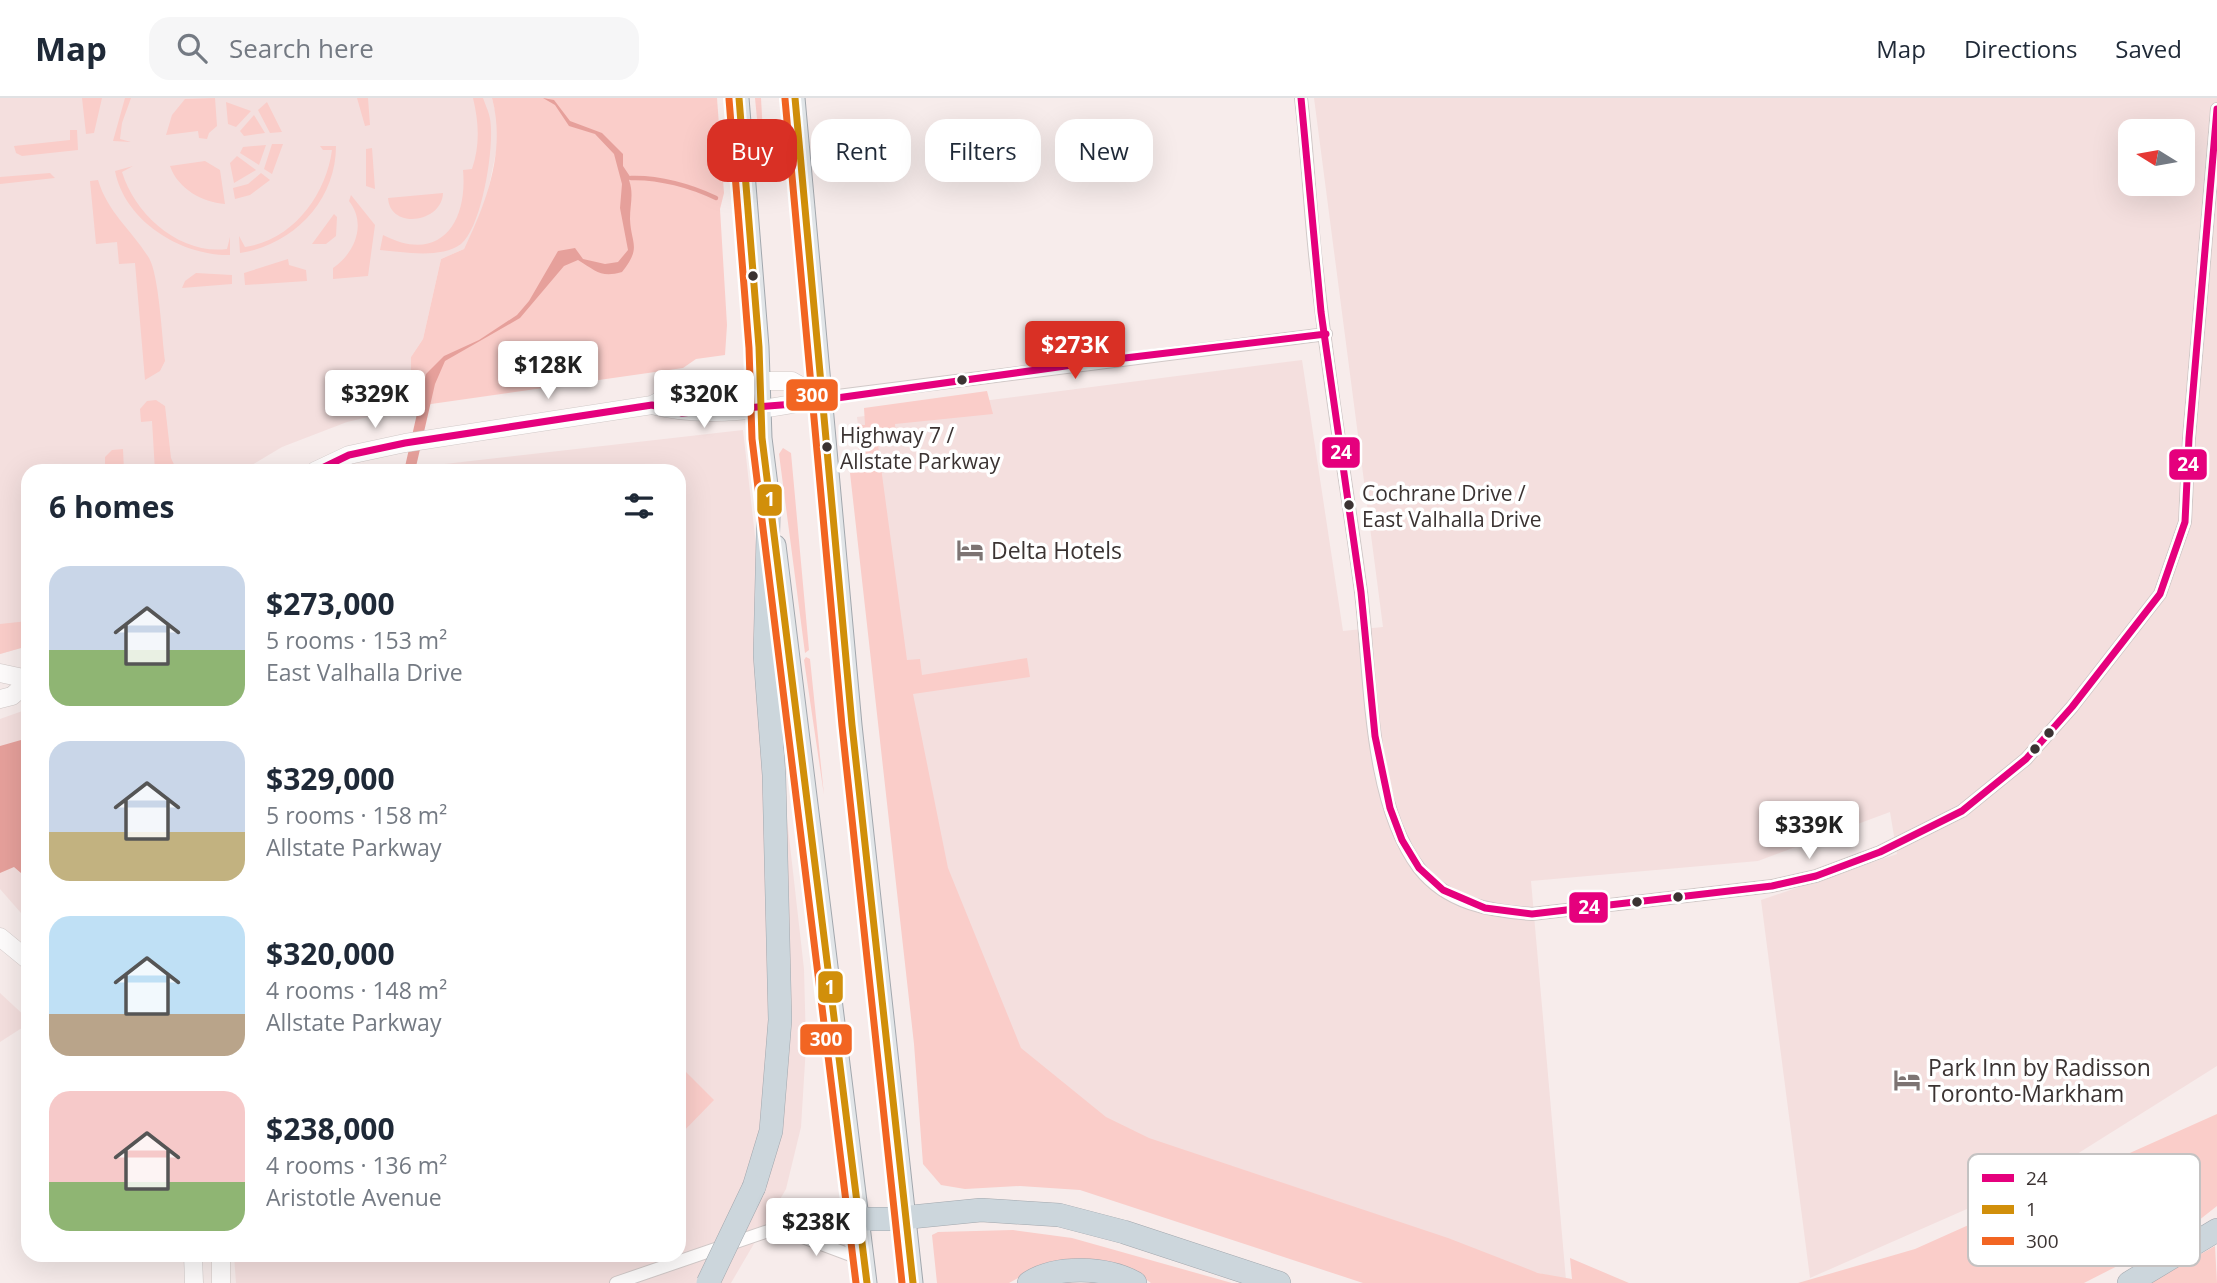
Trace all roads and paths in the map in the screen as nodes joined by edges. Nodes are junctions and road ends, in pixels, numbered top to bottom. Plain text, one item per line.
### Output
1 (739, 98) edge
2 (795, 98) edge
3 (1301, 98) edge
4 (2217, 109) edge
5 (1326, 334) junction
6 (760, 381) junction
7 (822, 398) junction
8 (652, 405) junction
9 (760, 407) junction
10 (330, 464) edge
11 (769, 495) junction
12 (0, 673) edge
13 (21, 679) edge
14 (21, 688) edge
15 (0, 699) edge
16 (0, 937) edge
17 (21, 954) edge
18 (906, 1217) junction
19 (859, 1219) junction
20 (777, 1228) junction
21 (2217, 1230) edge
22 (2200, 1240) edge
23 (686, 1259) edge
24 (193, 1262) edge
25 (221, 1262) edge
26 (677, 1262) edge
27 (2157, 1266) edge
28 (867, 1277) edge
29 (194, 1283) edge
30 (222, 1283) edge
31 (616, 1283) edge
32 (708, 1283) edge
33 (913, 1283) edge
34 (1029, 1283) edge
35 (1135, 1283) edge
36 (1279, 1283) edge
37 (2129, 1283) edge

1 - 6 main road
2 - 7 main road
3 - 5 street
4 - 5 street
5 - 7 street
6 - 7 street
6 - 8 street
6 - 9 main road
7 - 9 street
7 - 18 main road
8 - 9 street
8 - 10 street
9 - 11 main road
11 - 19 main road
11 - 32 highway, bridge
12 - 13 street
14 - 15 street
16 - 17 street
18 - 19 highway
18 - 33 main road
18 - 36 highway
19 - 20 street
19 - 28 main road
20 - 23 street
20 - 28 street
21 - 22 highway
24 - 29 street
25 - 30 street
26 - 31 street
27 - 37 highway
34 - 35 highway

